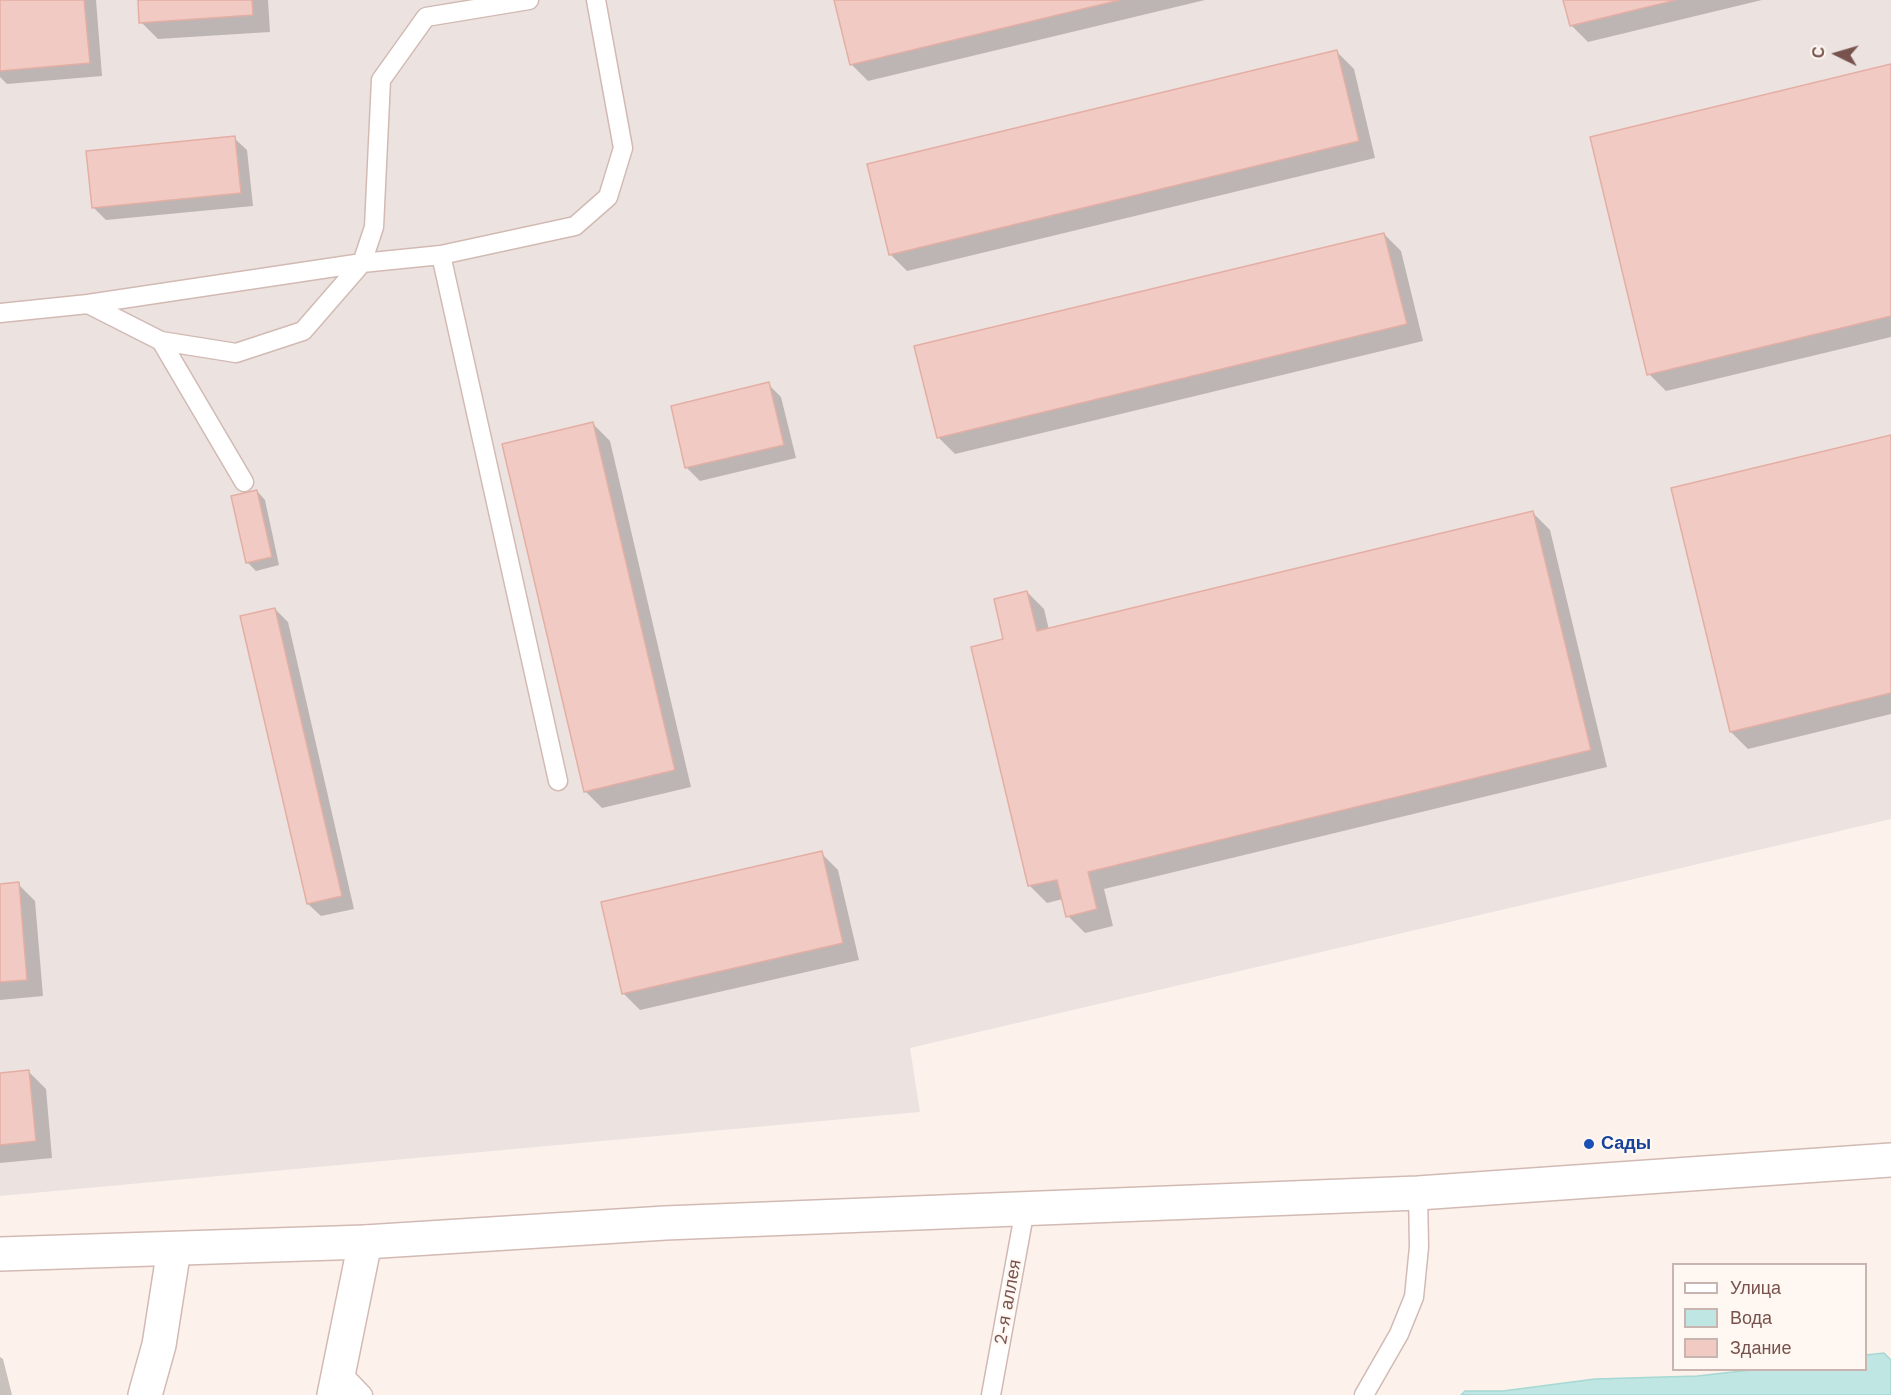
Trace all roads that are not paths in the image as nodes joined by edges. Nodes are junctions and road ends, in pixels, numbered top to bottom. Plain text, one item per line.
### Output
1 (529, 0) edge
2 (596, 0) edge
3 (441, 255) junction
4 (362, 263) junction
5 (88, 304) junction
6 (0, 313) edge
7 (161, 341) junction
8 (244, 482) dead end
9 (558, 781) dead end
10 (1891, 1160) edge
11 (1418, 1193) junction
12 (1024, 1209) junction
13 (364, 1242) junction
14 (174, 1250) junction
15 (0, 1254) edge
16 (336, 1383) edge
17 (144, 1395) edge
18 (363, 1395) edge
19 (991, 1395) edge
20 (1364, 1395) edge

1 - 4 lane
2 - 3 lane
3 - 4 lane
3 - 9 lane
4 - 5 lane
4 - 7 lane
5 - 6 lane
5 - 7 lane
7 - 8 lane
10 - 11 street
11 - 12 street
11 - 20 lane
12 - 13 street
12 - 19 lane, 2-я аллея
13 - 14 street
13 - 16 street
14 - 15 street
14 - 17 street
16 - 18 lane

